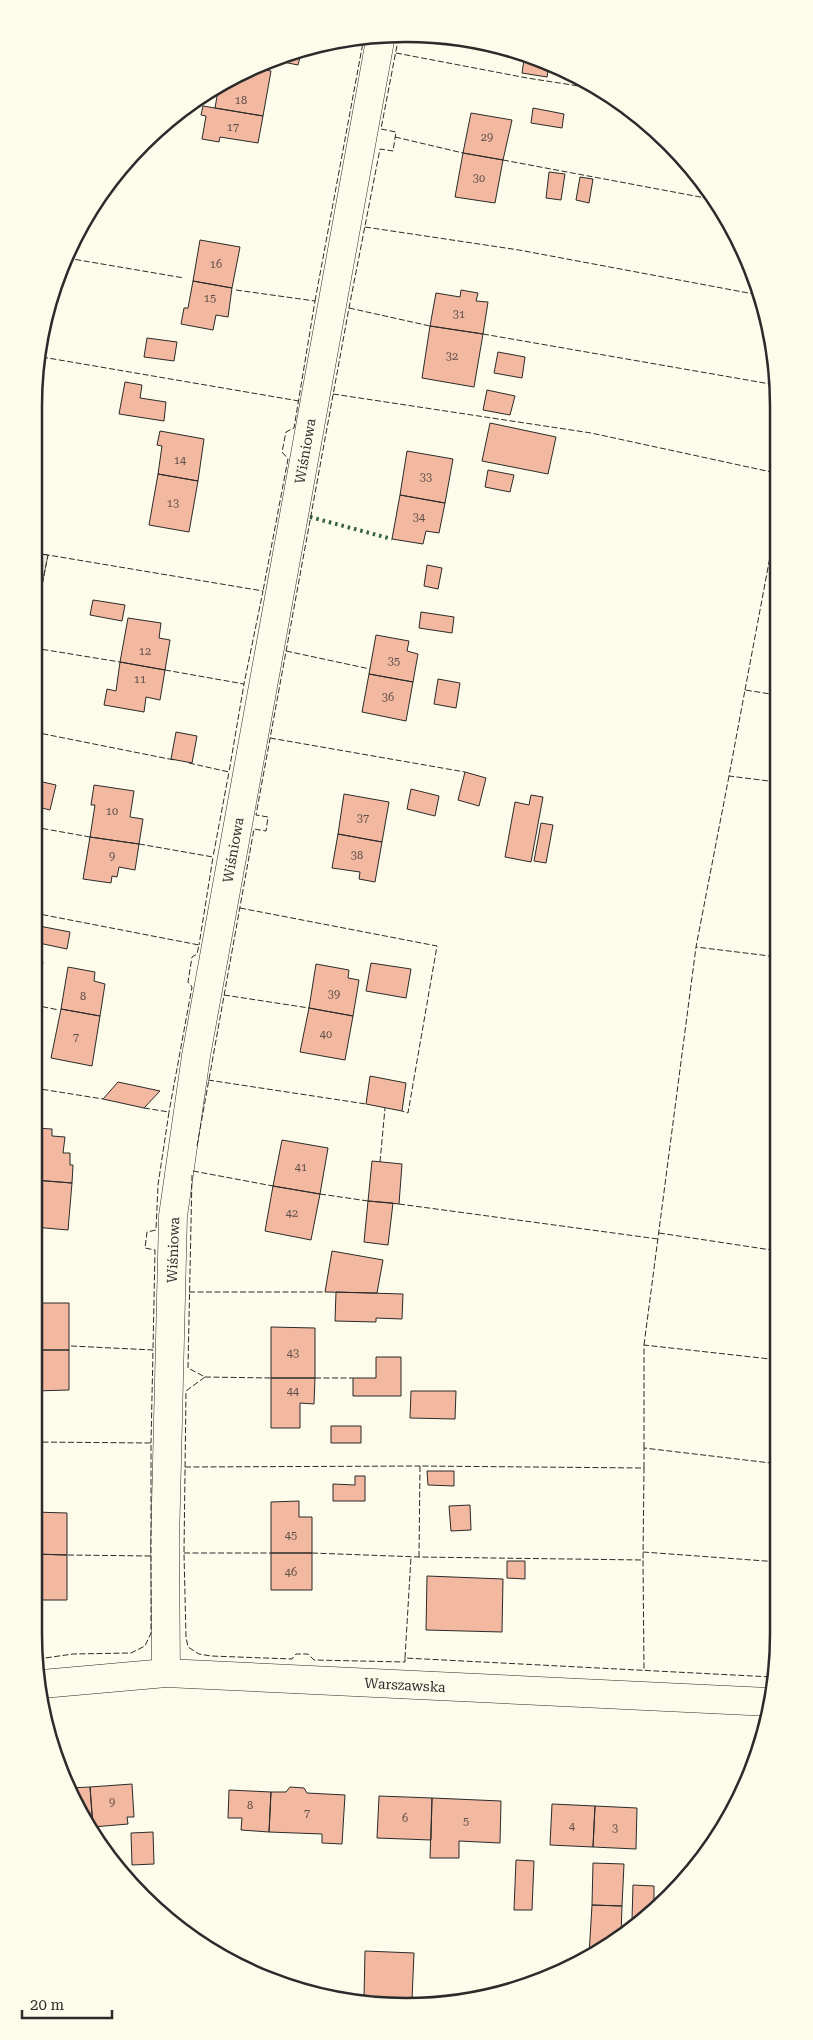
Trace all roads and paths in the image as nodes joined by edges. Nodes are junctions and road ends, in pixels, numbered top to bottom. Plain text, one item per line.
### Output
1 (379, 43) edge
2 (166, 1673) junction
3 (46, 1684) edge
4 (764, 1702) edge

1 - 2 street, Wiśniowa
2 - 3 street, Warszawska
2 - 4 street, Warszawska

